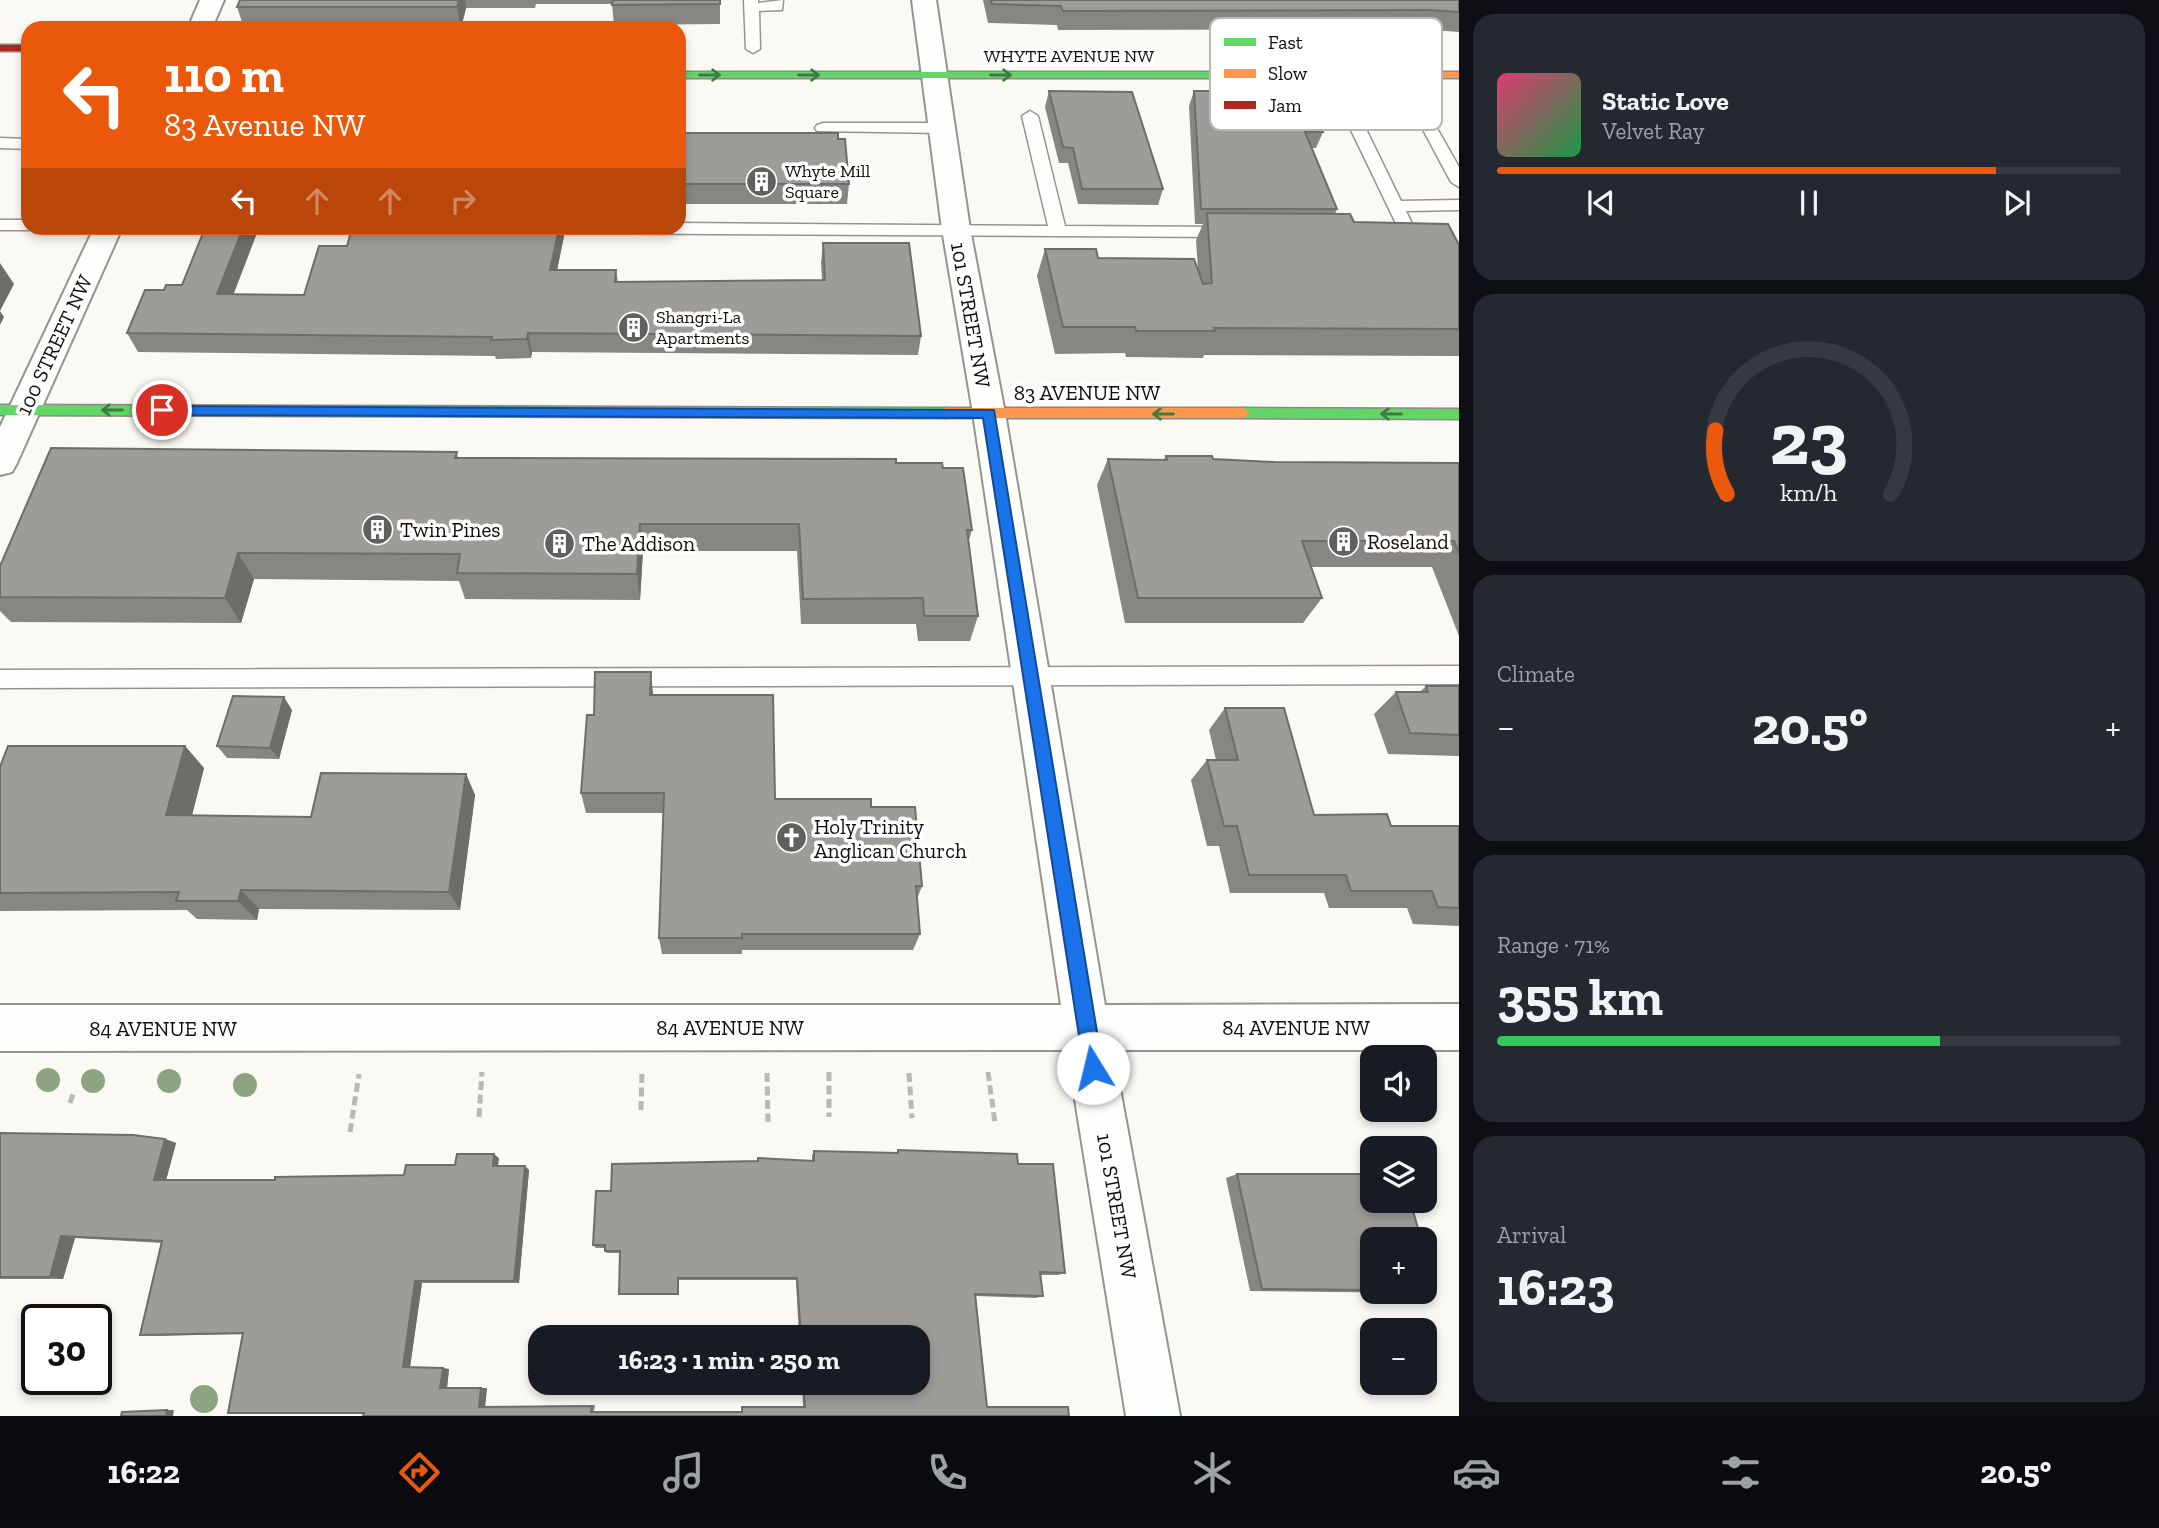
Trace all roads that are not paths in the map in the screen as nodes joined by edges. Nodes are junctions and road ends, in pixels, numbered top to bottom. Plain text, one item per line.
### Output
1 (212, 0) edge
2 (776, 0) edge
3 (924, 0) edge
4 (751, 3) edge
5 (203, 21) edge
6 (0, 48) edge
7 (21, 48) edge
8 (754, 49) dead end
9 (931, 56) junction
10 (1210, 70) edge
11 (686, 74) edge
12 (1030, 116) dead end
13 (823, 128) dead end
14 (942, 128) junction
15 (1359, 130) edge
16 (1431, 130) edge
17 (0, 144) edge
18 (21, 144) edge
19 (1459, 182) edge
20 (1459, 205) edge
21 (1394, 206) junction
22 (0, 225) edge
23 (21, 225) edge
24 (686, 228) edge
25 (956, 229) junction
26 (1058, 230) junction
27 (1247, 232) edge
28 (1409, 234) edge
29 (104, 235) edge
30 (12, 410) edge
31 (989, 413) junction
32 (1459, 414) edge
33 (0, 463) edge
34 (1031, 676) junction
35 (1459, 676) edge
36 (0, 679) edge
37 (1087, 1027) junction
38 (1459, 1027) edge
39 (0, 1028) edge
40 (1153, 1416) edge

1 - 5 street
2 - 4 lane
3 - 9 street, 101 STREET NW
4 - 8 lane
6 - 7 street
9 -> 10 street, WHYTE AVENUE NW
11 -> 9 street, WHYTE AVENUE NW
9 - 14 street, 101 STREET NW
12 - 26 lane
13 - 14 lane
14 - 25 street, 101 STREET NW
15 - 21 lane
16 - 19 lane
17 - 18 lane
20 - 21 lane
21 - 28 lane
22 - 23 lane
24 - 25 lane
25 - 26 lane
25 - 31 street, 101 STREET NW
26 - 27 lane
29 - 30 street, 100 STREET NW
31 -> 30 street, 83 AVENUE NW
30 - 33 street, 100 STREET NW
32 -> 31 street, 83 AVENUE NW
31 - 34 street, 101 STREET NW
34 - 35 lane
34 - 36 lane
34 - 37 street, 101 STREET NW
37 - 38 street, 84 AVENUE NW
37 - 39 street, 84 AVENUE NW
37 - 40 street, 101 STREET NW

